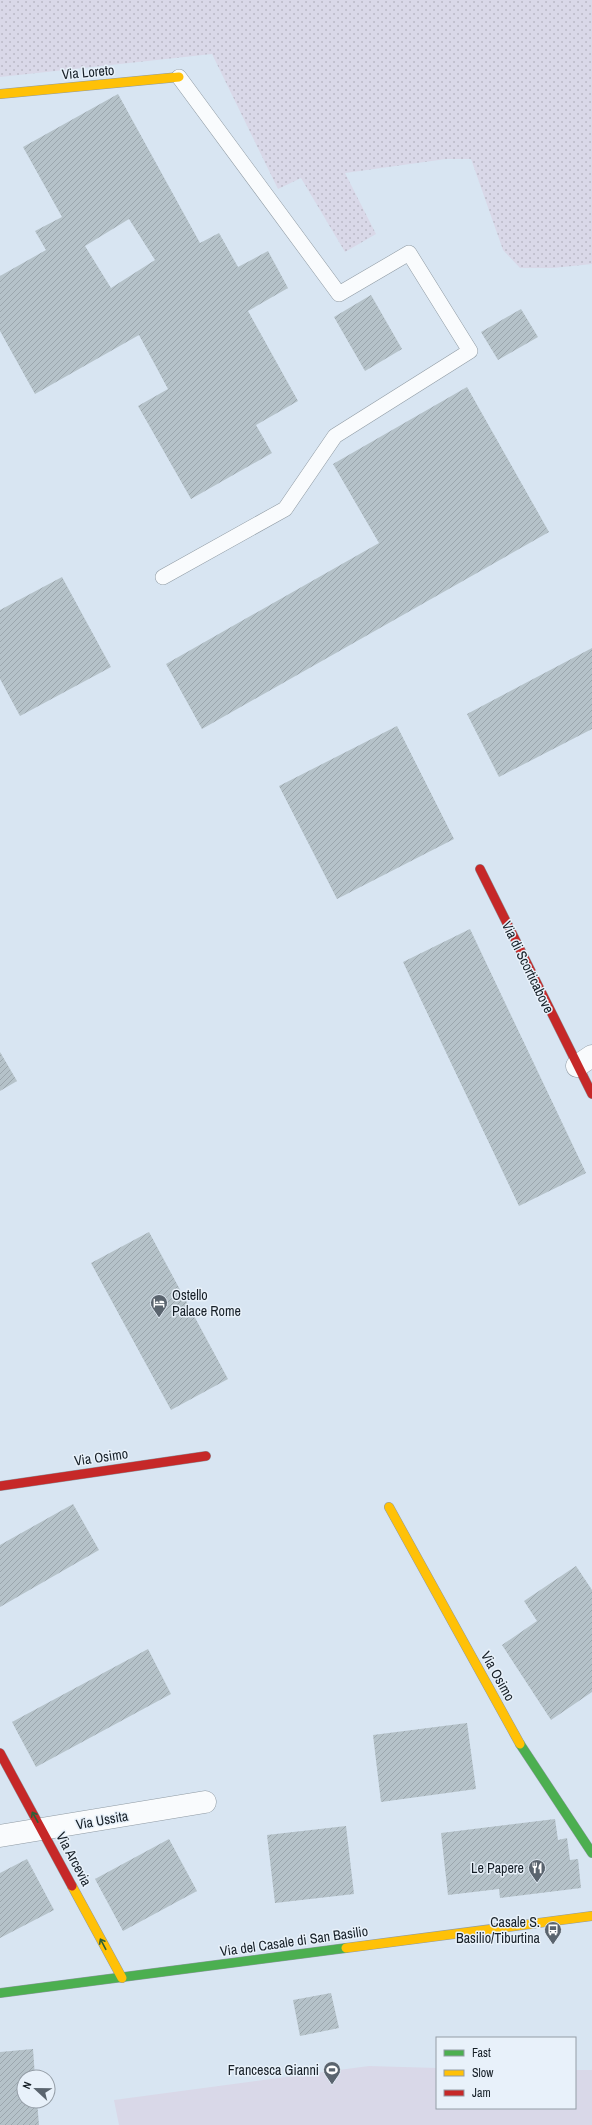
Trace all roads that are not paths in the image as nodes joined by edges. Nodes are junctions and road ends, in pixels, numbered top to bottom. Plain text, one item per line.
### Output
1 (179, 77) joint
2 (0, 94) edge
3 (163, 577) dead end
4 (480, 869) dead end
5 (584, 1061) edge
6 (592, 1094) edge
7 (206, 1456) dead end
8 (0, 1486) edge
9 (389, 1508) dead end
10 (0, 1753) edge
11 (205, 1802) dead end
12 (43, 1830) junction
13 (0, 1836) edge
14 (592, 1853) edge
15 (592, 1916) edge
16 (122, 1978) junction
17 (0, 1993) edge

1 - 2 street, Via Loreto
1 - 3 lane
4 - 5 street, Via di Scorticabove
5 - 6 street, Via di Scorticabove
7 - 8 street, Via Osimo
9 - 14 street, Via Osimo
12 -> 10 street, Via Arcevia
11 - 12 street, Via Ussita
12 - 13 street, Via Ussita
16 -> 12 street, Via Arcevia
15 - 16 street, Via del Casale di San Basilio
16 - 17 street, Via del Casale di San Basilio

